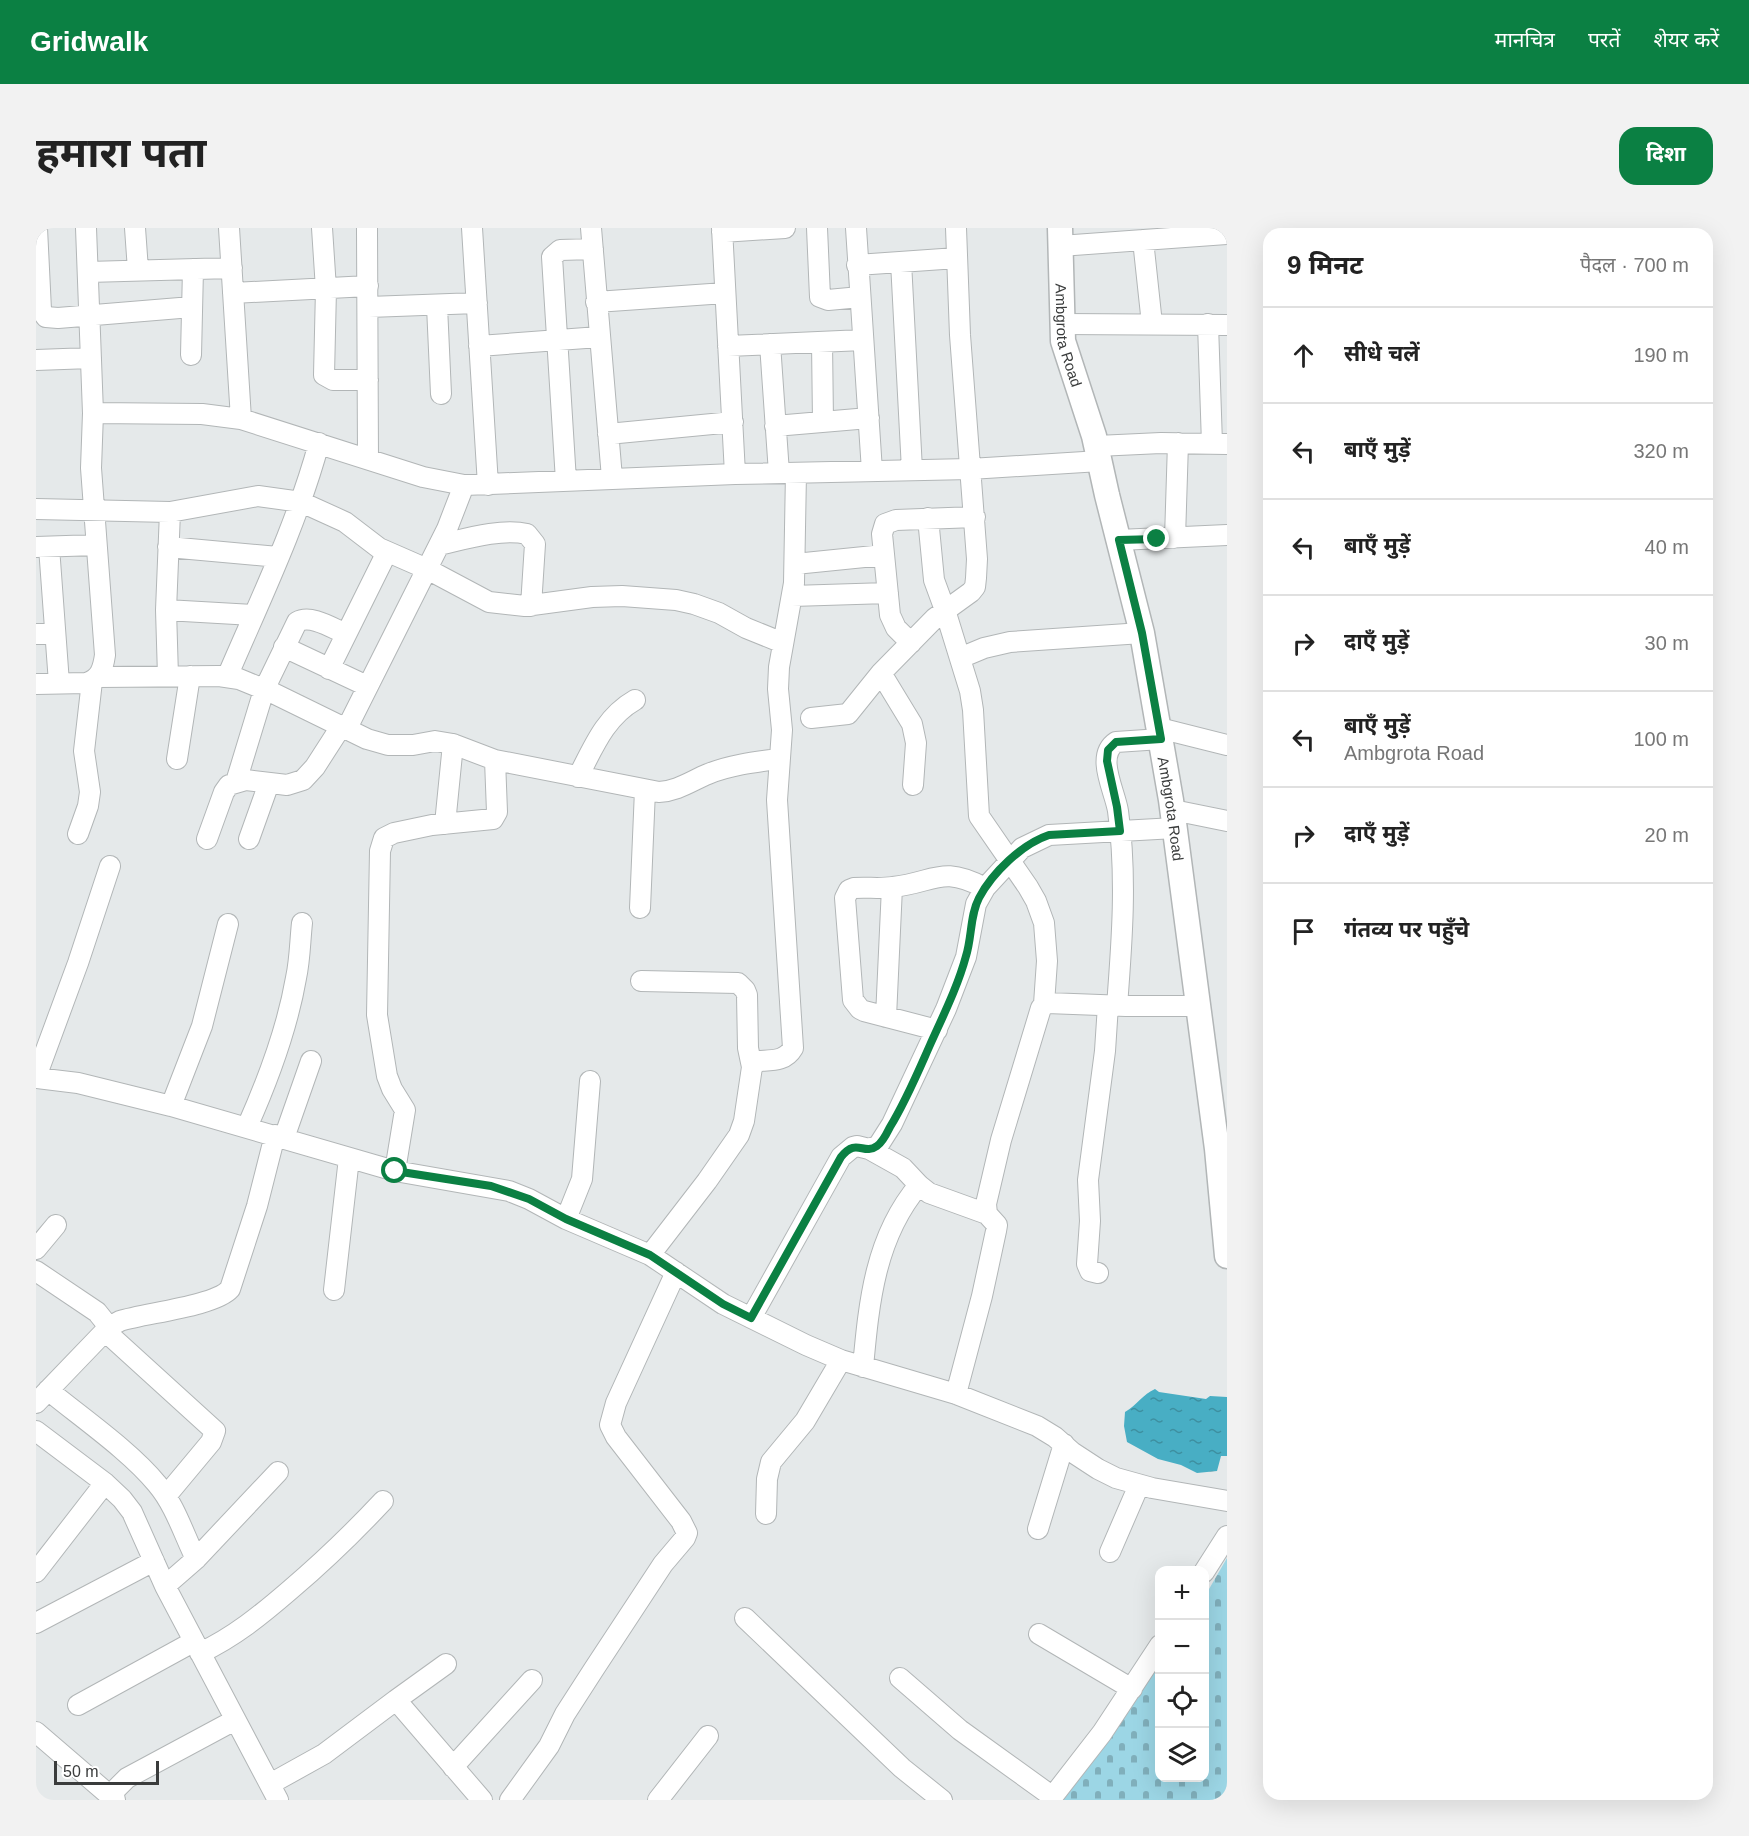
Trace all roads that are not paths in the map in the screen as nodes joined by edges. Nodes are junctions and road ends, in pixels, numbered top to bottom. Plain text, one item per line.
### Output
1 (37, 228) edge
2 (51, 228) edge
3 (86, 228) edge
4 (135, 228) edge
5 (229, 228) edge
6 (322, 228) edge
7 (367, 228) edge
8 (472, 228) edge
9 (591, 228) edge
10 (785, 228) edge
11 (817, 228) edge
12 (856, 228) edge
13 (956, 228) edge
14 (722, 230) edge
15 (1227, 234) edge
16 (1060, 237) edge
17 (1143, 240) junction
18 (593, 249) junction
19 (957, 258) junction
20 (901, 262) junction
21 (857, 265) junction
22 (232, 268) junction
23 (193, 269) junction
24 (138, 270) junction
25 (88, 272) junction
26 (368, 286) junction
27 (326, 289) junction
28 (233, 293) junction
29 (725, 293) junction
30 (860, 297) junction
31 (597, 302) junction
32 (477, 303) junction
33 (437, 306) junction
34 (192, 307) junction
35 (369, 307) junction
36 (89, 315) junction
37 (1062, 324) junction
38 (1152, 324) junction
39 (1218, 325) edge
40 (599, 337) junction
41 (558, 340) junction
42 (864, 340) junction
43 (822, 342) junction
44 (770, 344) junction
45 (479, 346) junction
46 (728, 346) junction
47 (191, 355) dead end
48 (91, 358) junction
49 (36, 360) edge
50 (368, 380) junction
51 (441, 394) dead end
52 (93, 413) junction
53 (869, 418) junction
54 (241, 419) junction
55 (733, 422) junction
56 (823, 422) junction
57 (775, 426) junction
58 (608, 434) junction
59 (319, 443) junction
60 (1178, 443) junction
61 (1220, 444) edge
62 (1099, 454) junction
63 (368, 459) junction
64 (970, 469) junction
65 (912, 470) junction
66 (872, 471) junction
67 (787, 473) junction
68 (735, 474) junction
69 (612, 478) junction
70 (566, 481) junction
71 (464, 485) junction
72 (488, 485) junction
73 (301, 502) junction
74 (36, 509) edge
75 (94, 509) junction
76 (170, 512) junction
77 (975, 517) junction
78 (928, 518) junction
79 (1227, 536) edge
80 (1175, 538) junction
81 (1119, 540) junction
82 (96, 545) junction
83 (439, 545) junction
84 (42, 547) edge
85 (168, 547) junction
86 (387, 552) junction
87 (884, 555) junction
88 (278, 557) junction
89 (795, 564) junction
90 (427, 569) junction
91 (888, 593) junction
92 (792, 596) junction
93 (531, 606) junction
94 (166, 610) junction
95 (945, 610) junction
96 (254, 615) junction
97 (45, 633) edge
98 (1142, 633) junction
99 (346, 634) junction
100 (783, 643) junction
101 (911, 643) junction
102 (284, 647) junction
103 (960, 658) junction
104 (330, 669) junction
105 (881, 673) junction
106 (168, 676) junction
107 (190, 676) junction
108 (227, 677) junction
109 (95, 679) junction
110 (59, 683) junction
111 (36, 684) edge
112 (367, 687) junction
113 (264, 690) junction
114 (635, 700) dead end
115 (811, 718) dead end
116 (344, 727) junction
117 (1160, 734) junction
118 (453, 744) junction
119 (1227, 745) edge
120 (177, 759) dead end
121 (778, 759) junction
122 (495, 760) junction
123 (578, 777) junction
124 (236, 782) junction
125 (269, 783) junction
126 (913, 785) dead end
127 (645, 790) junction
128 (1174, 819) junction
129 (1227, 821) edge
130 (445, 824) junction
131 (1120, 831) junction
132 (78, 834) dead end
133 (207, 838) dead end
134 (249, 839) dead end
135 (1009, 861) junction
136 (110, 866) dead end
137 (892, 887) junction
138 (985, 888) junction
139 (640, 908) dead end
140 (302, 923) dead end
141 (228, 924) dead end
142 (641, 981) dead end
143 (1044, 1004) junction
144 (1112, 1006) junction
145 (1199, 1006) junction
146 (886, 1017) junction
147 (937, 1030) junction
148 (311, 1061) dead end
149 (752, 1067) junction
150 (36, 1078) edge
151 (590, 1081) dead end
152 (171, 1106) junction
153 (247, 1128) junction
154 (279, 1136) junction
155 (869, 1149) junction
156 (349, 1158) junction
157 (395, 1171) junction
158 (919, 1185) junction
159 (987, 1214) junction
160 (566, 1219) junction
161 (56, 1225) dead end
162 (36, 1249) edge
163 (1227, 1250) edge
164 (650, 1255) junction
165 (1227, 1256) edge
166 (36, 1271) edge
167 (676, 1272) junction
168 (1098, 1274) dead end
169 (334, 1290) dead end
170 (751, 1318) junction
171 (107, 1329) junction
172 (841, 1360) junction
173 (863, 1366) junction
174 (956, 1394) junction
175 (42, 1396) edge
176 (36, 1431) edge
177 (1064, 1444) junction
178 (278, 1472) dead end
179 (105, 1483) junction
180 (1139, 1485) junction
181 (166, 1496) junction
182 (383, 1501) dead end
183 (1227, 1501) edge
184 (766, 1514) dead end
185 (1038, 1529) dead end
186 (1227, 1536) edge
187 (1110, 1552) dead end
188 (154, 1561) junction
189 (191, 1563) junction
190 (1208, 1566) edge
191 (36, 1572) edge
192 (165, 1586) junction
193 (745, 1618) dead end
194 (36, 1623) edge
195 (1039, 1634) dead end
196 (196, 1648) junction
197 (1155, 1653) edge
198 (446, 1664) dead end
199 (900, 1678) dead end
200 (532, 1680) dead end
201 (1132, 1689) junction
202 (396, 1700) junction
203 (78, 1705) dead end
204 (235, 1720) junction
205 (36, 1732) edge
206 (708, 1736) dead end
207 (453, 1767) junction
208 (276, 1796) edge
209 (112, 1799) edge
210 (1052, 1799) edge
211 (482, 1800) edge
212 (510, 1800) edge
213 (658, 1800) edge
214 (942, 1800) edge

1 - 2 street
1 - 36 street
3 - 25 street
4 - 24 street
5 - 22 street
6 - 27 street
7 - 26 street
8 - 32 street
9 - 18 street
10 - 14 street
11 - 30 street
12 - 21 street
13 - 19 street
14 - 29 street
15 - 17 street
16 - 17 street
16 - 37 main road, Ambgrota Road
17 - 38 street
18 - 31 street
18 - 41 street
19 - 20 street
19 - 64 street
20 - 21 street
20 - 65 street
21 - 30 street
22 - 23 street
22 - 28 street
23 - 24 street
23 - 34 street
24 - 25 street
25 - 36 street
26 - 27 street
26 - 35 street
27 - 28 street
27 - 50 street
28 - 54 street
29 - 31 street
29 - 46 street
30 - 42 street
31 - 40 street
32 - 33 street
32 - 45 street
33 - 35 street
33 - 51 street
34 - 36 street
34 - 47 street
35 - 50 street
36 - 48 street
37 - 38 street
37 - 62 main road, Ambgrota Road
38 - 39 street
39 - 61 street
40 - 41 street
40 - 58 street
41 - 45 street
41 - 70 street
42 - 43 street
42 - 53 street
43 - 44 street
43 - 56 street
44 - 46 street
44 - 57 street
45 - 72 street
46 - 55 street
48 - 49 street
48 - 52 street
50 - 63 street
52 - 54 street
52 - 75 street
53 - 56 street
53 - 66 street
54 - 59 street
55 - 58 street
55 - 68 street
56 - 57 street
57 - 67 street
58 - 69 street
59 - 63 street
59 - 73 street
60 - 61 street
60 - 62 street
60 - 80 street
62 - 64 street
62 - 81 main road, Ambgrota Road
63 - 71 street
64 - 65 street
64 - 77 street
65 - 66 street
66 - 67 street
67 - 68 street
67 - 89 street
68 - 69 street
69 - 70 street
70 - 72 street
71 - 72 street
71 - 83 street
73 - 76 street
73 - 86 street
73 - 88 street
74 - 75 street
75 - 76 street
75 - 82 street
76 - 85 street
77 - 78 street
77 - 95 street
78 - 87 street
78 - 95 street
79 - 80 street
80 - 81 street
81 - 98 main road, Ambgrota Road
82 - 84 street
82 - 109 street
83 - 90 street
83 - 93 street
84 - 97 street
85 - 88 street
85 - 94 street
86 - 90 street
86 - 99 street
87 - 89 street
87 - 91 street
88 - 96 street
89 - 92 street
90 - 93 street
90 - 112 street
91 - 92 street
91 - 101 street
92 - 100 street
93 - 100 street
94 - 96 street
94 - 106 street
95 - 101 street
95 - 103 street
96 - 108 street
97 - 110 street
98 - 103 street
98 - 117 main road, Ambgrota Road
99 - 102 street
99 - 104 street
100 - 121 street
101 - 105 street
102 - 104 street
102 - 113 street
103 - 135 street
104 - 112 street
105 - 115 street
105 - 126 street
106 - 107 street
106 - 109 street
107 - 108 street
107 - 120 street
108 - 113 street
109 - 110 street
109 - 132 street
110 - 111 street
112 - 116 street
113 - 116 street
113 - 124 street
114 - 123 street
116 - 118 street
116 - 125 street
117 - 119 street
117 - 128 main road, Ambgrota Road
117 - 131 street
118 - 122 street
118 - 130 street
121 - 127 street
121 - 149 street
122 - 123 street
122 - 130 street
123 - 127 street
124 - 125 street
124 - 133 street
125 - 134 street
127 - 139 street
128 - 129 street
128 - 131 street
128 - 145 main road, Ambgrota Road
130 - 157 street
131 - 135 street
131 - 144 street
135 - 138 street
135 - 143 street
136 - 150 street
137 - 138 street
137 - 146 street
137 - 146 street
138 - 147 street
140 - 153 street
141 - 152 street
142 - 149 street
143 - 144 street
143 - 159 street
144 - 145 street
144 - 168 street
145 - 163 main road, Ambgrota Road
146 - 147 street
147 - 155 street
148 - 154 street
149 - 164 street
150 - 152 street
151 - 160 street
152 - 153 street
153 - 154 street
154 - 156 street
154 - 171 street
155 - 158 street
155 - 170 street
156 - 157 street
156 - 169 street
157 - 160 street
158 - 159 street
158 - 173 street
159 - 174 street
160 - 164 street
161 - 162 street
163 - 165 main road, Ambgrota Road
164 - 167 street
166 - 171 street
167 - 170 street
167 - 212 street
170 - 172 street
171 - 175 street
171 - 181 street
172 - 173 street
172 - 184 street
173 - 174 street
174 - 177 street
175 - 181 street
176 - 179 street
177 - 180 street
177 - 185 street
178 - 189 street
179 - 188 street
179 - 191 street
180 - 183 street
180 - 187 street
181 - 189 street
182 - 196 street
186 - 190 street
188 - 192 street
188 - 194 street
189 - 192 street
192 - 196 street
193 - 214 street
195 - 201 street
196 - 203 street
196 - 204 street
197 - 201 street
198 - 202 street
199 - 210 street
200 - 207 street
201 - 210 street
202 - 207 street
202 - 208 street
204 - 208 street
204 - 209 street
205 - 209 street
206 - 213 street
207 - 211 street

